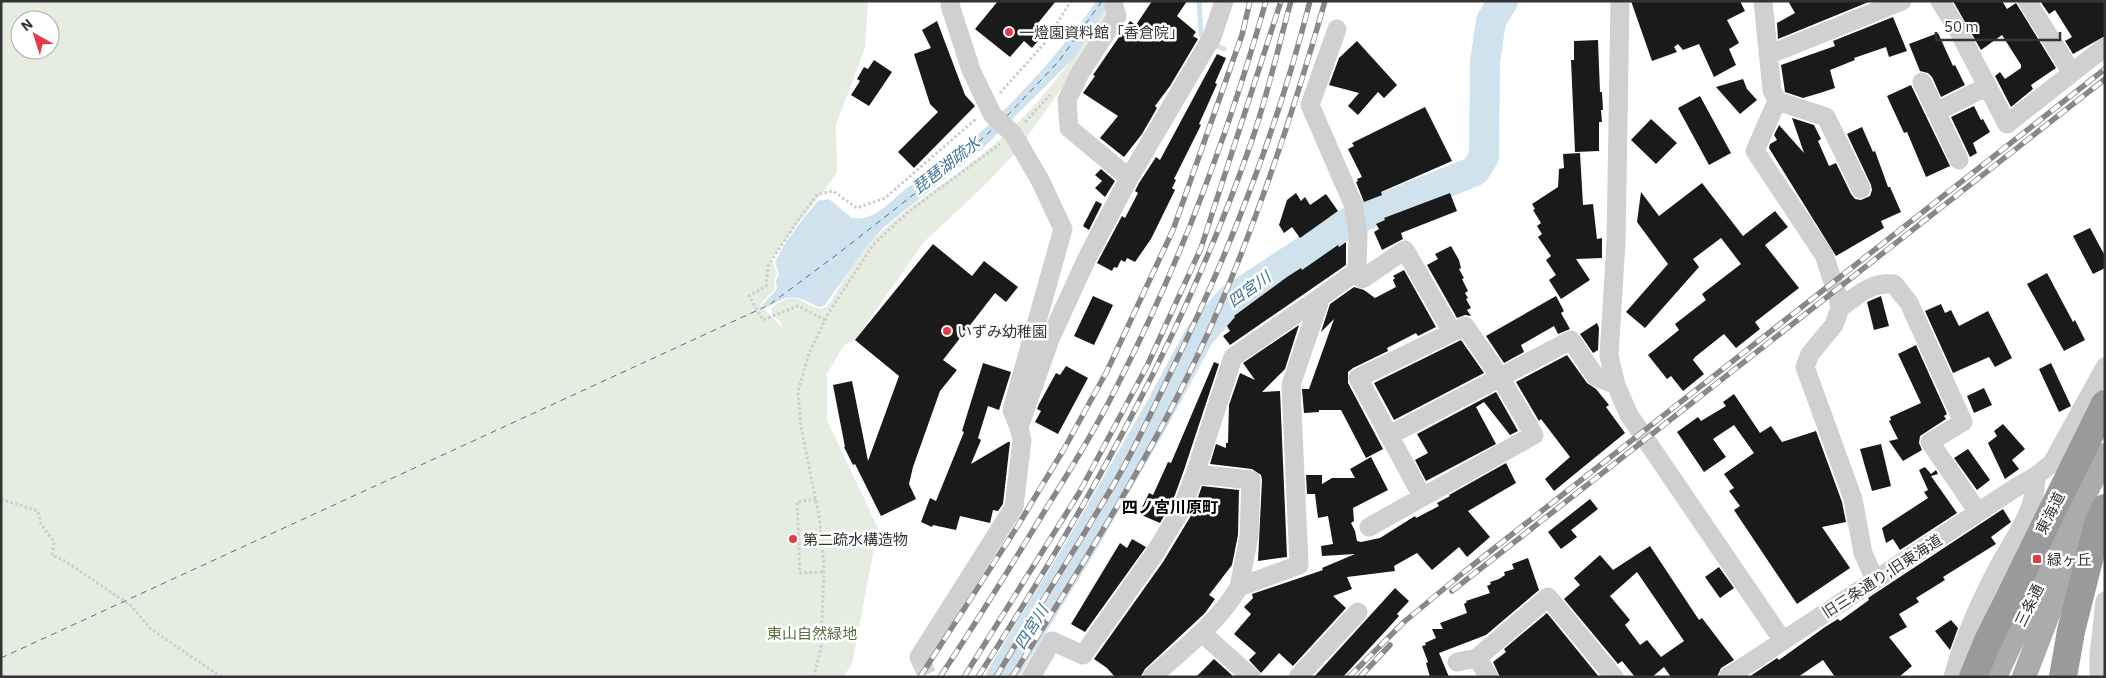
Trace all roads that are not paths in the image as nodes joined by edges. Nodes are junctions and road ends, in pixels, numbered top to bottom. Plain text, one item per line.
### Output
1 (951, 1) edge
2 (1224, 1) edge
3 (1620, 1) edge
4 (1763, 1) edge
5 (1902, 1) edge
6 (1940, 1) edge
7 (2027, 1) edge
8 (1114, 6) dead end
9 (1337, 29) dead end
10 (2105, 47) edge
11 (1768, 55) junction
12 (2072, 73) junction
13 (1922, 82) dead end
14 (1986, 87) junction
15 (1777, 101) junction
16 (1936, 112) junction
17 (1959, 160) dead end
18 (1129, 178) junction
19 (1861, 189) dead end
20 (1357, 272) junction
21 (1321, 297) junction
22 (1840, 308) junction
23 (1452, 332) junction
24 (2105, 367) edge
25 (1500, 377) junction
26 (1616, 385) junction
27 (2105, 404) edge
28 (1019, 427) junction
29 (1390, 435) junction
30 (2105, 455) edge
31 (1195, 474) junction
32 (2036, 476) junction
33 (1422, 496) junction
34 (1978, 512) junction
35 (2102, 516) edge
36 (1369, 527) dead end
37 (1875, 580) junction
38 (1239, 587) junction
39 (2105, 601) edge
40 (1358, 612) dead end
41 (2071, 631) junction
42 (1202, 633) junction
43 (1783, 641) junction
44 (919, 656) dead end
45 (1477, 658) junction
46 (1457, 662) dead end
47 (1031, 677) edge
48 (1152, 677) edge
49 (1251, 677) edge
50 (1298, 677) edge
51 (1489, 677) edge
52 (1614, 677) edge
53 (1728, 677) edge
54 (1953, 677) edge
55 (1973, 677) edge
56 (1995, 677) edge
57 (2024, 677) edge
58 (2063, 677) edge
59 (2075, 677) edge
60 (2099, 677) edge

1 - 28 street
2 - 18 street
3 - 26 street
4 - 11 street
5 - 11 street
6 - 14 street
7 - 12 street
8 - 18 street
9 - 20 street
10 - 12 street
11 - 15 street
12 - 14 street
13 - 16 street
14 - 16 street
15 - 19 street
15 - 22 street
16 - 17 street
18 - 28 street
20 - 21 street
20 - 23 street
21 - 31 street
21 - 38 street
22 - 34 street
22 - 37 street
23 - 25 street
23 - 29 street
24 - 32 street, 旧三条通り;旧東海道
25 - 26 street
25 - 29 street
25 - 33 street
26 - 43 street
27 - 55 highway, 東海道
28 - 44 street
29 - 33 street
30 - 56 main road, 三条通
31 - 38 street
31 - 47 street
32 - 34 street, 旧三条通り;旧東海道
32 - 54 street
33 - 36 street
34 - 37 street, 旧三条通り;旧東海道
35 - 41 highway
35 - 57 main road, 三条通
37 - 43 street, 旧三条通り;旧東海道
38 - 42 street
39 - 60 street
40 - 50 street
41 - 58 highway
41 - 59 highway
42 - 48 street
42 - 49 street
43 - 53 street, 旧三条通り;旧東海道
45 - 46 street
45 - 51 street
45 - 52 street

